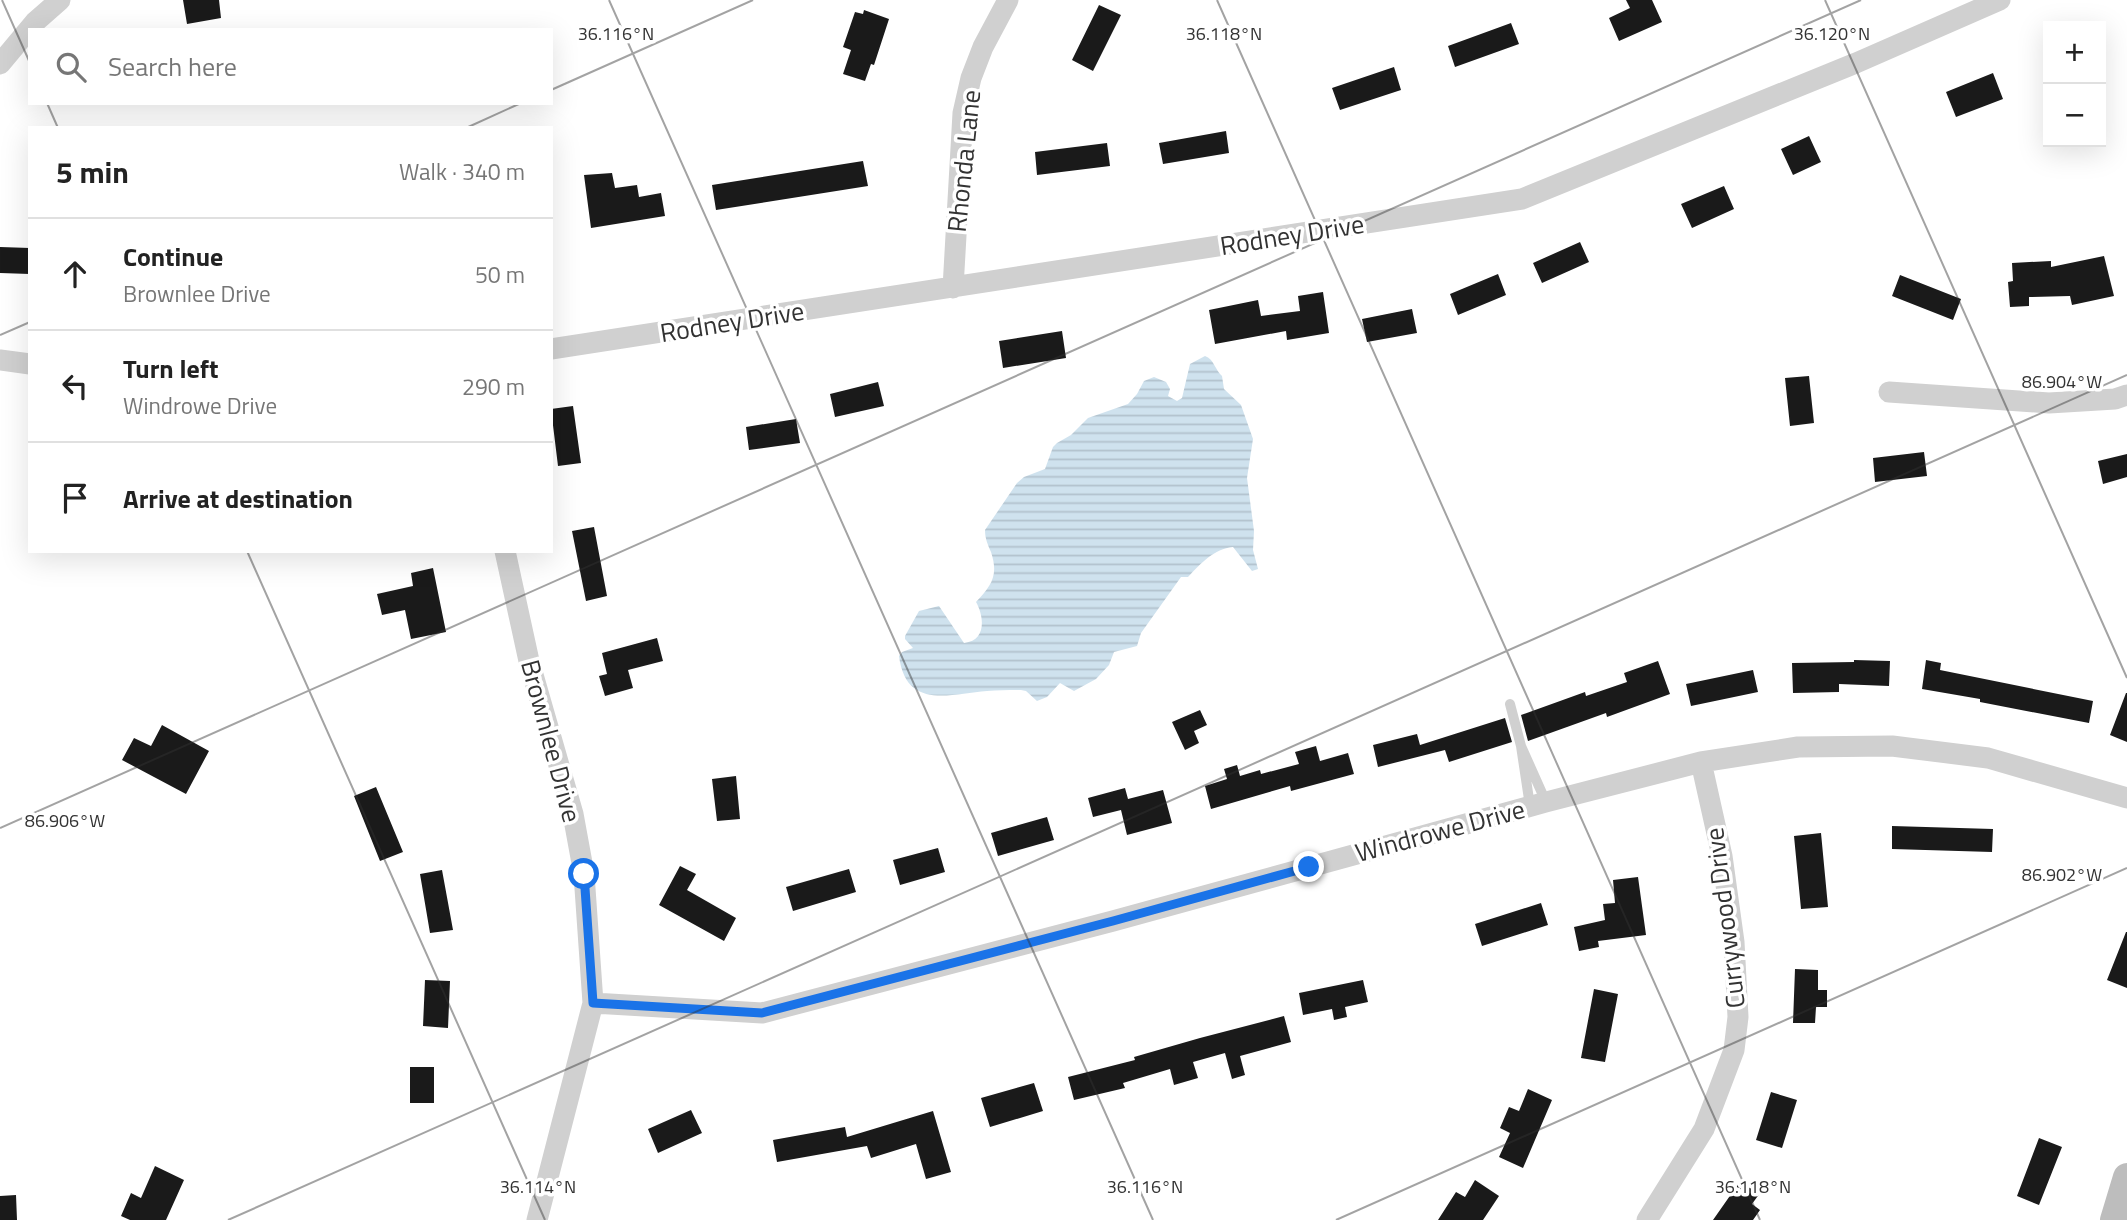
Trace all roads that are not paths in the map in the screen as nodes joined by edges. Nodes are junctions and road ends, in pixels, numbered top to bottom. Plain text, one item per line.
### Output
1 (60, 0) edge
2 (1009, 0) edge
3 (2000, 0) edge
4 (30, 28) edge
5 (28, 30) edge
6 (0, 64) edge
7 (953, 288) junction
8 (553, 349) edge
9 (0, 360) edge
10 (28, 364) edge
11 (1889, 392) dead end
12 (2127, 395) edge
13 (505, 553) edge
14 (1510, 704) dead end
15 (1521, 746) junction
16 (1701, 762) junction
17 (2127, 798) edge
18 (1538, 804) junction
19 (593, 1003) junction
20 (2127, 1177) edge
21 (537, 1220) edge
22 (1647, 1220) edge
23 (2114, 1220) edge

1 - 4 street
2 - 7 street, Rhonda Lane
3 - 7 street, Rodney Drive
5 - 6 street
7 - 8 street, Rodney Drive
9 - 10 street
11 - 12 street
13 - 19 street, Brownlee Drive
14 - 15 lane
15 - 18 lane
15 - 18 lane
16 - 17 street, Windrowe Drive
16 - 18 street, Windrowe Drive
16 - 22 street, Currywood Drive
18 - 19 street, Windrowe Drive
19 - 21 street, Brownlee Drive
20 - 23 street

